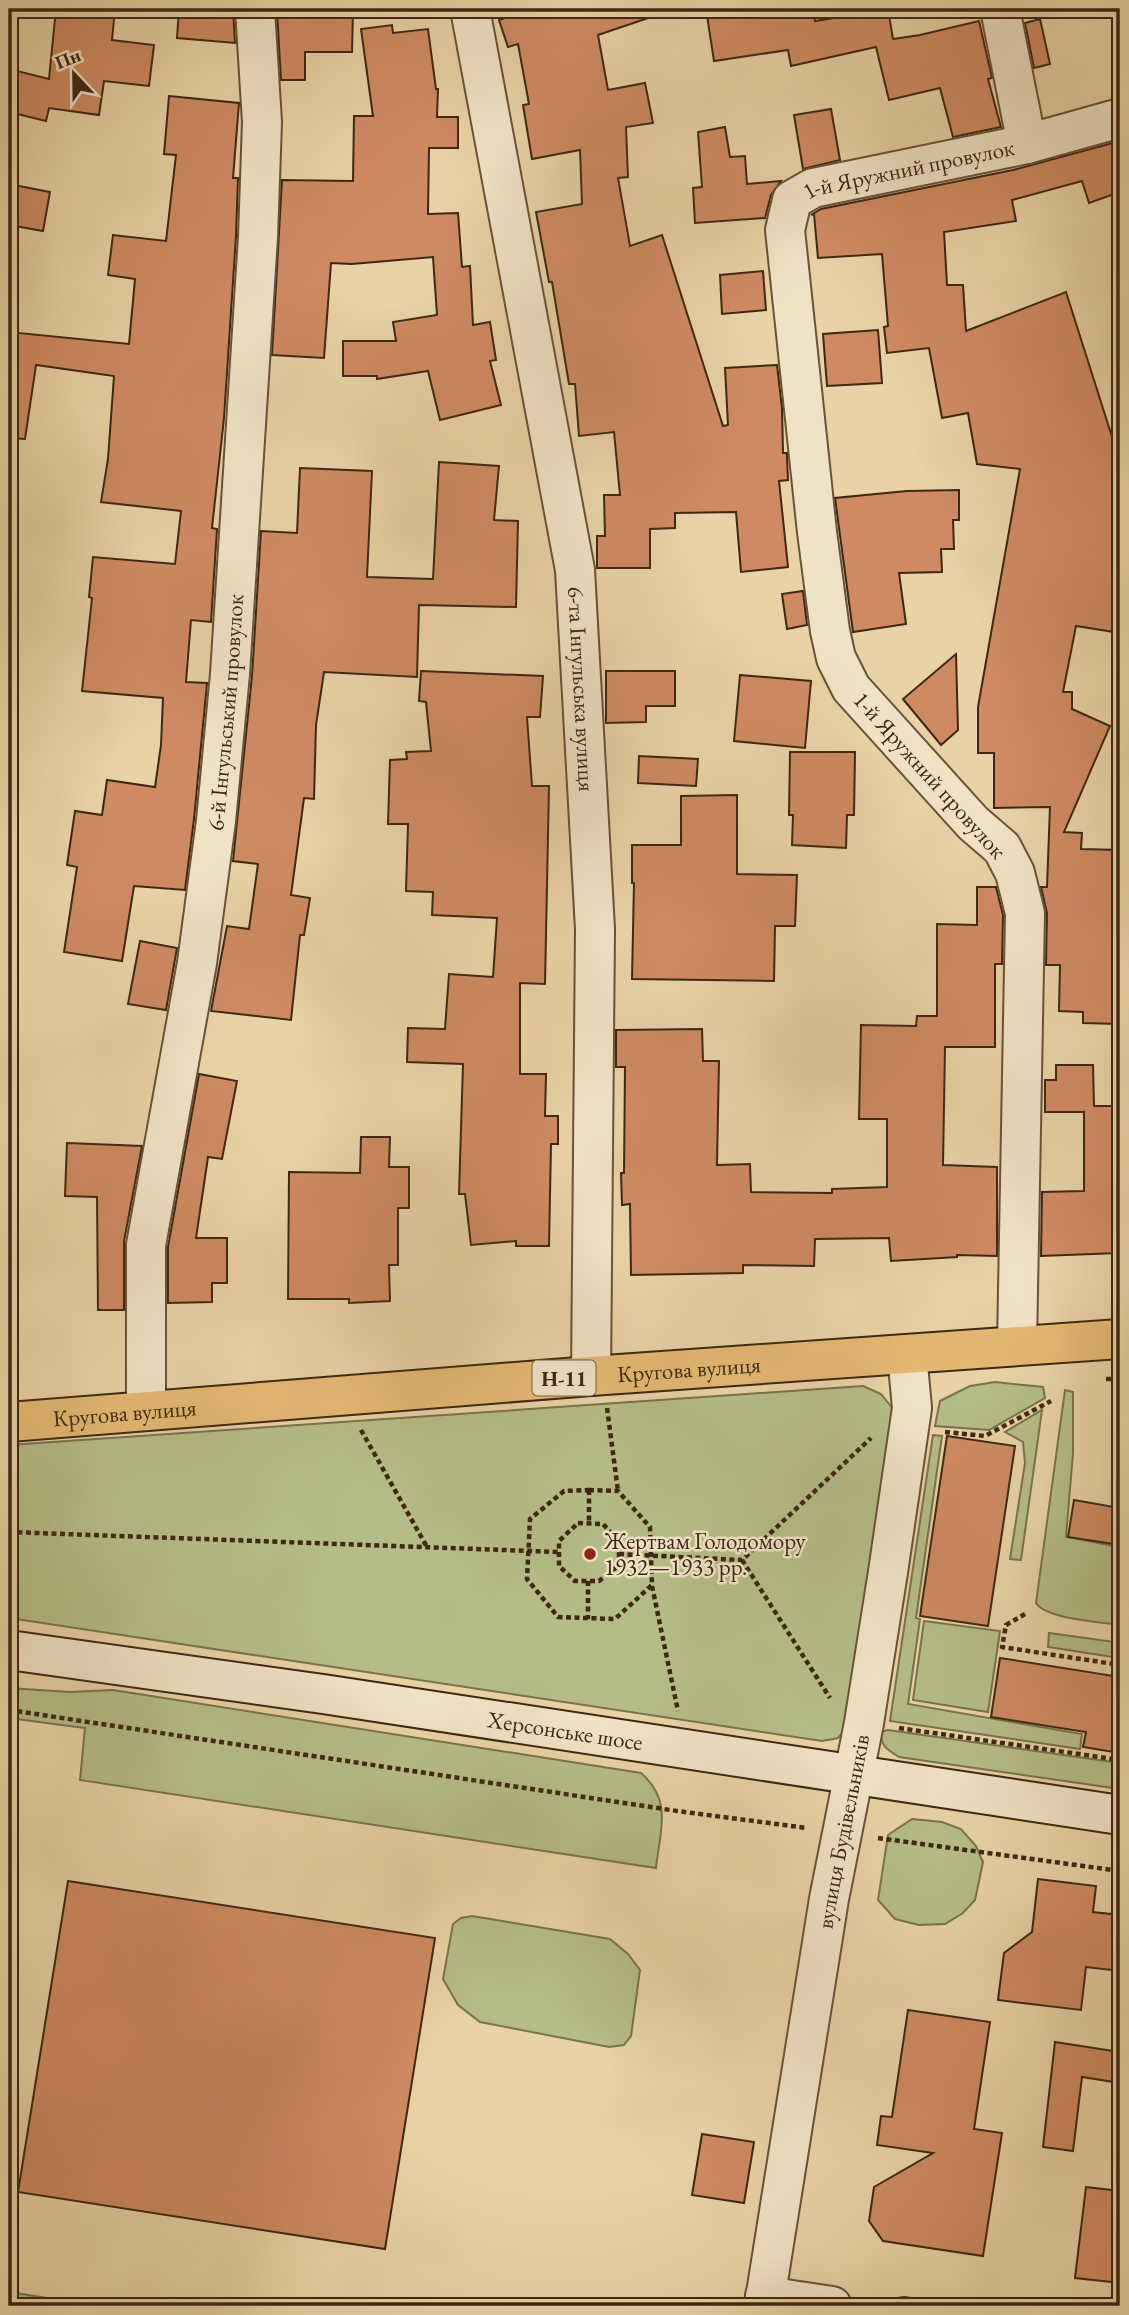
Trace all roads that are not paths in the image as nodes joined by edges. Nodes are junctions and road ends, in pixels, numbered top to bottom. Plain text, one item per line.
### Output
1 (255, 9) edge
2 (470, 9) edge
3 (1000, 9) edge
4 (1120, 118) edge
5 (1027, 144) junction
6 (1120, 1339) edge
7 (1017, 1345) junction
8 (907, 1354) junction
9 (599, 1391) junction
10 (146, 1411) junction
11 (9, 1422) edge
12 (9, 1650) edge
13 (852, 1774) junction
14 (1120, 1815) edge
15 (764, 2301) edge
16 (832, 2306) edge

1 - 10 street, 6-й Інгульський провулок
2 - 9 street, 6-та Інгульська вулиця
3 - 5 street, 1-й Яружний провулок
4 - 5 street, 1-й Яружний провулок
5 - 7 street, 1-й Яружний провулок
6 - 7 main road, Кругова вулиця / Н-11
7 - 8 main road, Кругова вулиця / Н-11
8 - 9 main road, Кругова вулиця / Н-11
8 - 13 street, вулиця Будівельників
9 - 10 main road, Кругова вулиця / Н-11
10 - 11 main road, Кругова вулиця / Н-11
12 - 13 street, Херсонське шосе
13 - 14 street, Херсонське шосе
13 - 15 street, вулиця Будівельників
15 - 16 street

